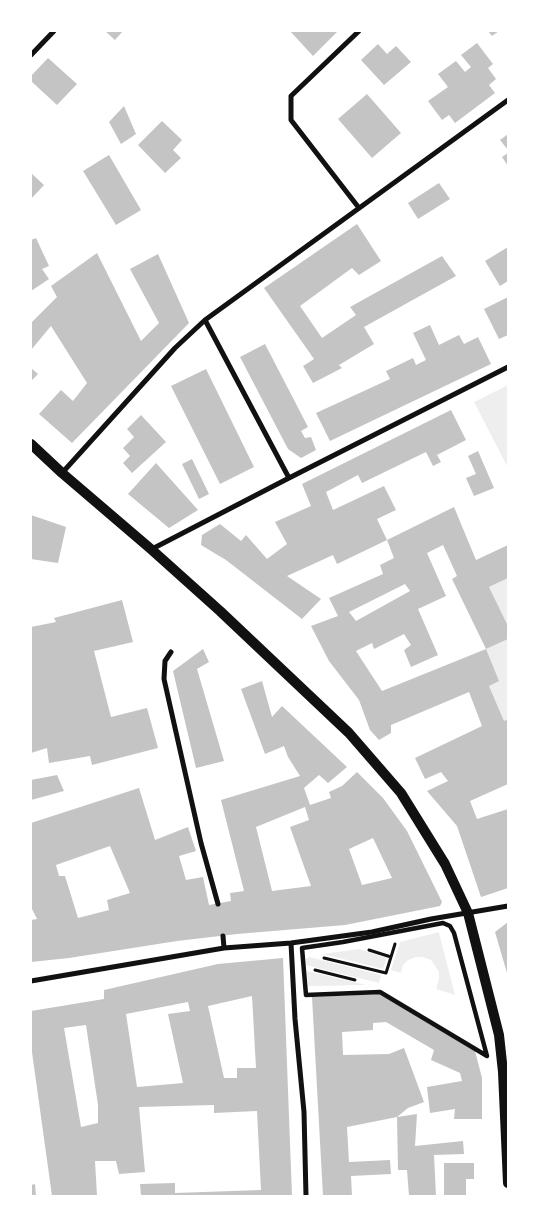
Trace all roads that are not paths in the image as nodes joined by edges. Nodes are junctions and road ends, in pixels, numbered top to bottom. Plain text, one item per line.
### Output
1 (54, 31) edge
2 (359, 31) edge
3 (31, 55) edge
4 (508, 100) edge
5 (359, 208) junction
6 (205, 320) junction
7 (508, 367) edge
8 (31, 444) edge
9 (62, 473) junction
10 (289, 478) junction
11 (152, 550) junction
12 (171, 652) dead end
13 (218, 904) dead end
14 (508, 906) edge
15 (468, 913) junction
16 (399, 932) joint
17 (223, 936) dead end
18 (291, 943) junction
19 (224, 948) junction
20 (31, 981) edge
21 (508, 1183) edge
22 (306, 1196) edge

1 - 3 street
2 - 5 street
4 - 5 street
5 - 6 street
6 - 9 street
6 - 10 street
7 - 10 street
8 - 9 main road
9 - 11 main road
10 - 11 street
11 - 15 main road
12 - 13 street
14 - 15 street
15 - 18 street
15 - 21 main road
16 - 16 street
17 - 19 street
18 - 19 street
18 - 22 street
19 - 20 street

